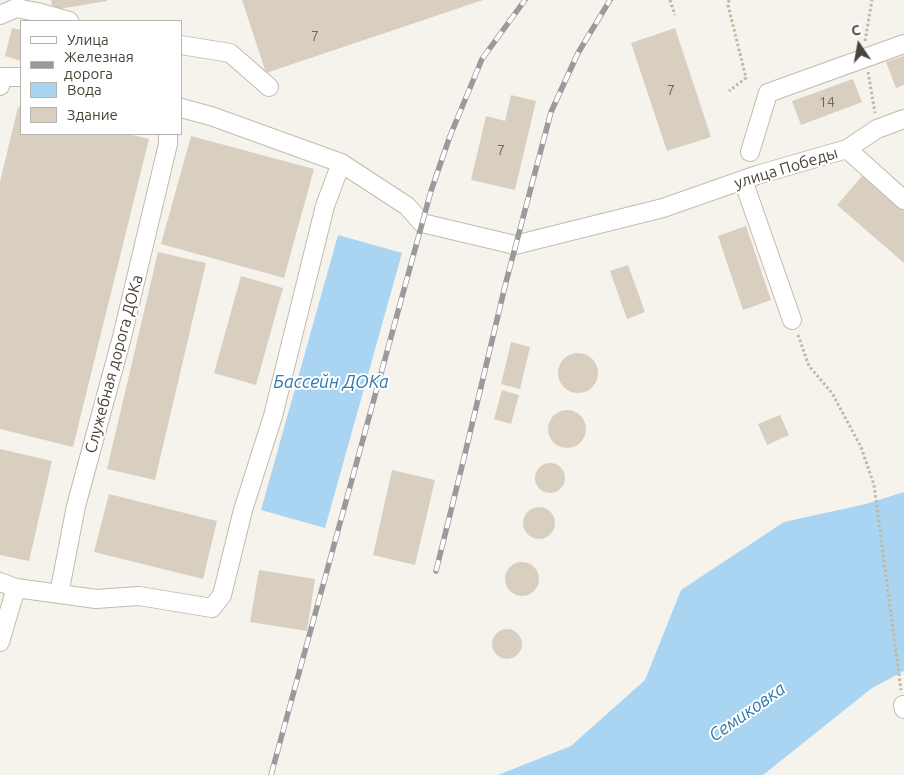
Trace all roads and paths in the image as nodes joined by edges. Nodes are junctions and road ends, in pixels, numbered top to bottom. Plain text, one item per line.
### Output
1 (670, 0) edge
2 (729, 0) edge
3 (0, 15) edge
4 (675, 15) dead end
5 (65, 20) edge
6 (904, 44) edge
7 (182, 45) edge
8 (20, 77) edge
9 (0, 86) edge
10 (269, 87) dead end
11 (729, 91) dead end
12 (182, 108) edge
13 (904, 119) edge
14 (168, 135) edge
15 (847, 149) junction
16 (750, 152) dead end
17 (341, 163) junction
18 (743, 180) junction
19 (904, 200) edge
20 (792, 320) joint
21 (8, 585) edge
22 (59, 594) junction
23 (0, 642) edge
24 (903, 707) edge

1 - 4 path
2 - 11 path
3 - 5 street
6 - 16 street
7 - 10 street
8 - 9 street
12 - 17 street, улица Победы
13 - 15 street, улица Победы
14 - 22 street, Служебная дорога ДОКа
15 - 18 street, улица Победы
15 - 19 street
17 - 18 street, улица Победы
17 - 22 street
18 - 20 street
20 - 24 path
21 - 22 street
21 - 23 street

